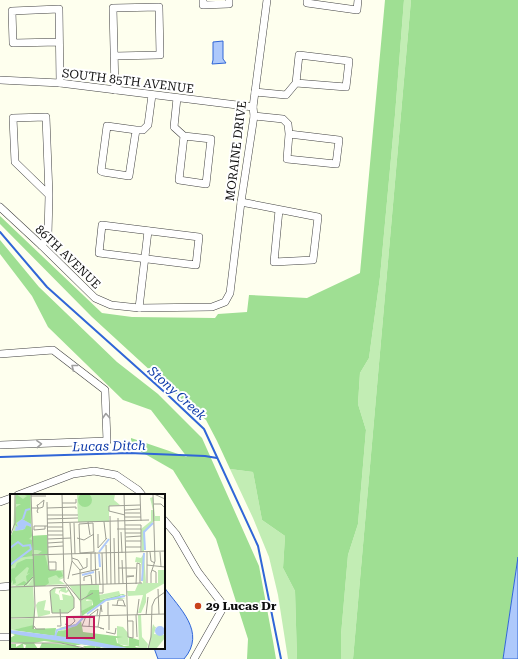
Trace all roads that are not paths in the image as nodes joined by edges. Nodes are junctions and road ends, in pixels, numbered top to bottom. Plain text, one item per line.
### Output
1 (203, 0) edge
2 (229, 0) edge
3 (267, 0) edge
4 (307, 0) edge
5 (358, 0) edge
6 (59, 42) junction
7 (114, 56) junction
8 (0, 80) edge
9 (296, 83) junction
10 (60, 84) junction
11 (115, 90) junction
12 (255, 92) junction
13 (152, 95) junction
14 (177, 98) junction
15 (253, 108) junction
16 (254, 116) junction
17 (136, 130) junction
18 (289, 134) junction
19 (184, 136) junction
20 (49, 195) junction
21 (241, 202) junction
22 (0, 207) edge
23 (279, 210) junction
24 (148, 231) junction
25 (42, 246) junction
26 (144, 258) junction
27 (224, 302) joint
28 (138, 308) junction
29 (0, 354) edge
30 (0, 445) edge
31 (21, 494) edge
32 (141, 494) edge
33 (10, 498) edge
34 (0, 502) edge
35 (165, 521) edge
36 (10, 586) edge
37 (0, 587) edge
38 (194, 659) edge

1 - 2 street
3 - 12 street, MORAINE DRIVE
4 - 5 street
6 - 6 street
6 - 10 street
7 - 7 street
7 - 11 street
8 - 10 street, SOUTH 85TH AVENUE
9 - 9 street
9 - 12 street
10 - 11 street, SOUTH 85TH AVENUE
11 - 13 street, SOUTH 85TH AVENUE
12 - 15 street, MORAINE DRIVE
13 - 14 street, SOUTH 85TH AVENUE
13 - 17 street
14 - 15 street, SOUTH 85TH AVENUE
14 - 19 street
15 - 16 street, MORAINE DRIVE
16 - 18 street
16 - 21 street, MORAINE DRIVE
17 - 17 street
18 - 18 street
19 - 19 street
20 - 20 street
20 - 25 street
21 - 23 street
21 - 27 street, MORAINE DRIVE
22 - 25 street, 86TH AVENUE
23 - 23 street
24 - 26 street
24 - 26 street
24 - 26 street
25 - 28 street, 86TH AVENUE
26 - 28 street
27 - 28 street, 86TH AVENUE
30 -> 29 street
31 - 32 street
33 - 34 street
35 - 38 street
36 - 37 street

